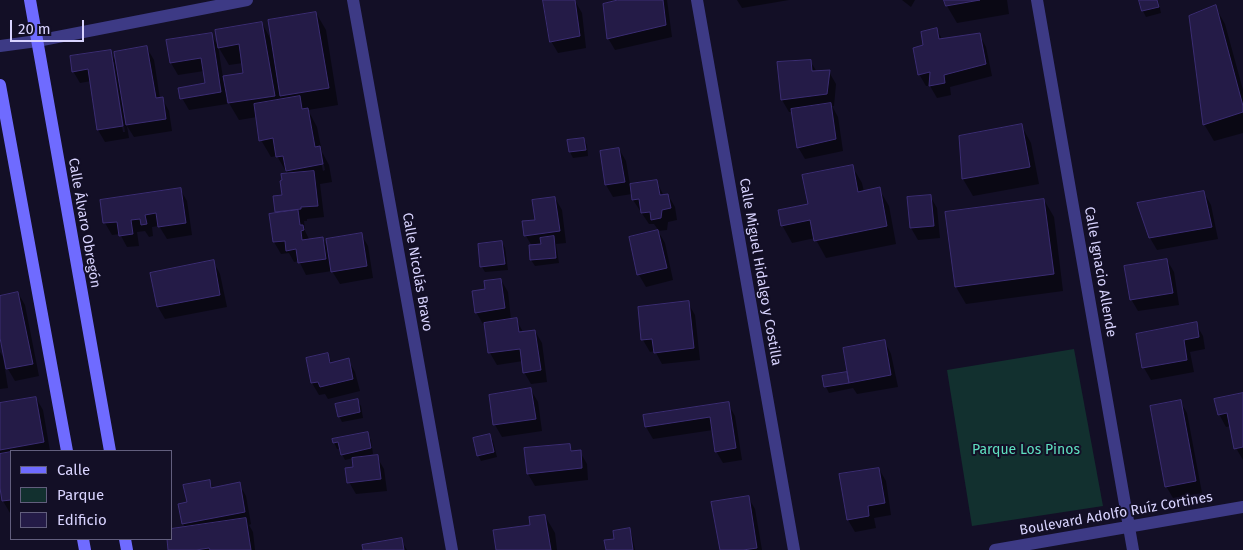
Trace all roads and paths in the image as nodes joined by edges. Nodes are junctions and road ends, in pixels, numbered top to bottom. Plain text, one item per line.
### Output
1 (30, 0) edge
2 (247, 0) edge
3 (353, 0) edge
4 (697, 0) edge
5 (1037, 0) edge
6 (37, 41) junction
7 (0, 46) edge
8 (0, 85) edge
9 (67, 450) edge
10 (110, 450) edge
11 (1243, 508) edge
12 (1129, 528) junction
13 (452, 550) edge
14 (794, 550) edge
15 (995, 550) edge
16 (1133, 550) edge

1 - 6 street, Calle Álvaro Obregón
2 - 6 street
3 - 13 street, Calle Nicolás Bravo
4 - 14 street, Calle Miguel Hidalgo y Costilla
5 - 12 street, Calle Ignacio Allende
6 - 7 street
6 - 10 street, Calle Álvaro Obregón
8 - 9 street
11 - 12 street, Boulevard Adolfo Ruíz Cortines
12 - 15 street, Boulevard Adolfo Ruíz Cortines
12 - 16 street, Calle Ignacio Allende

